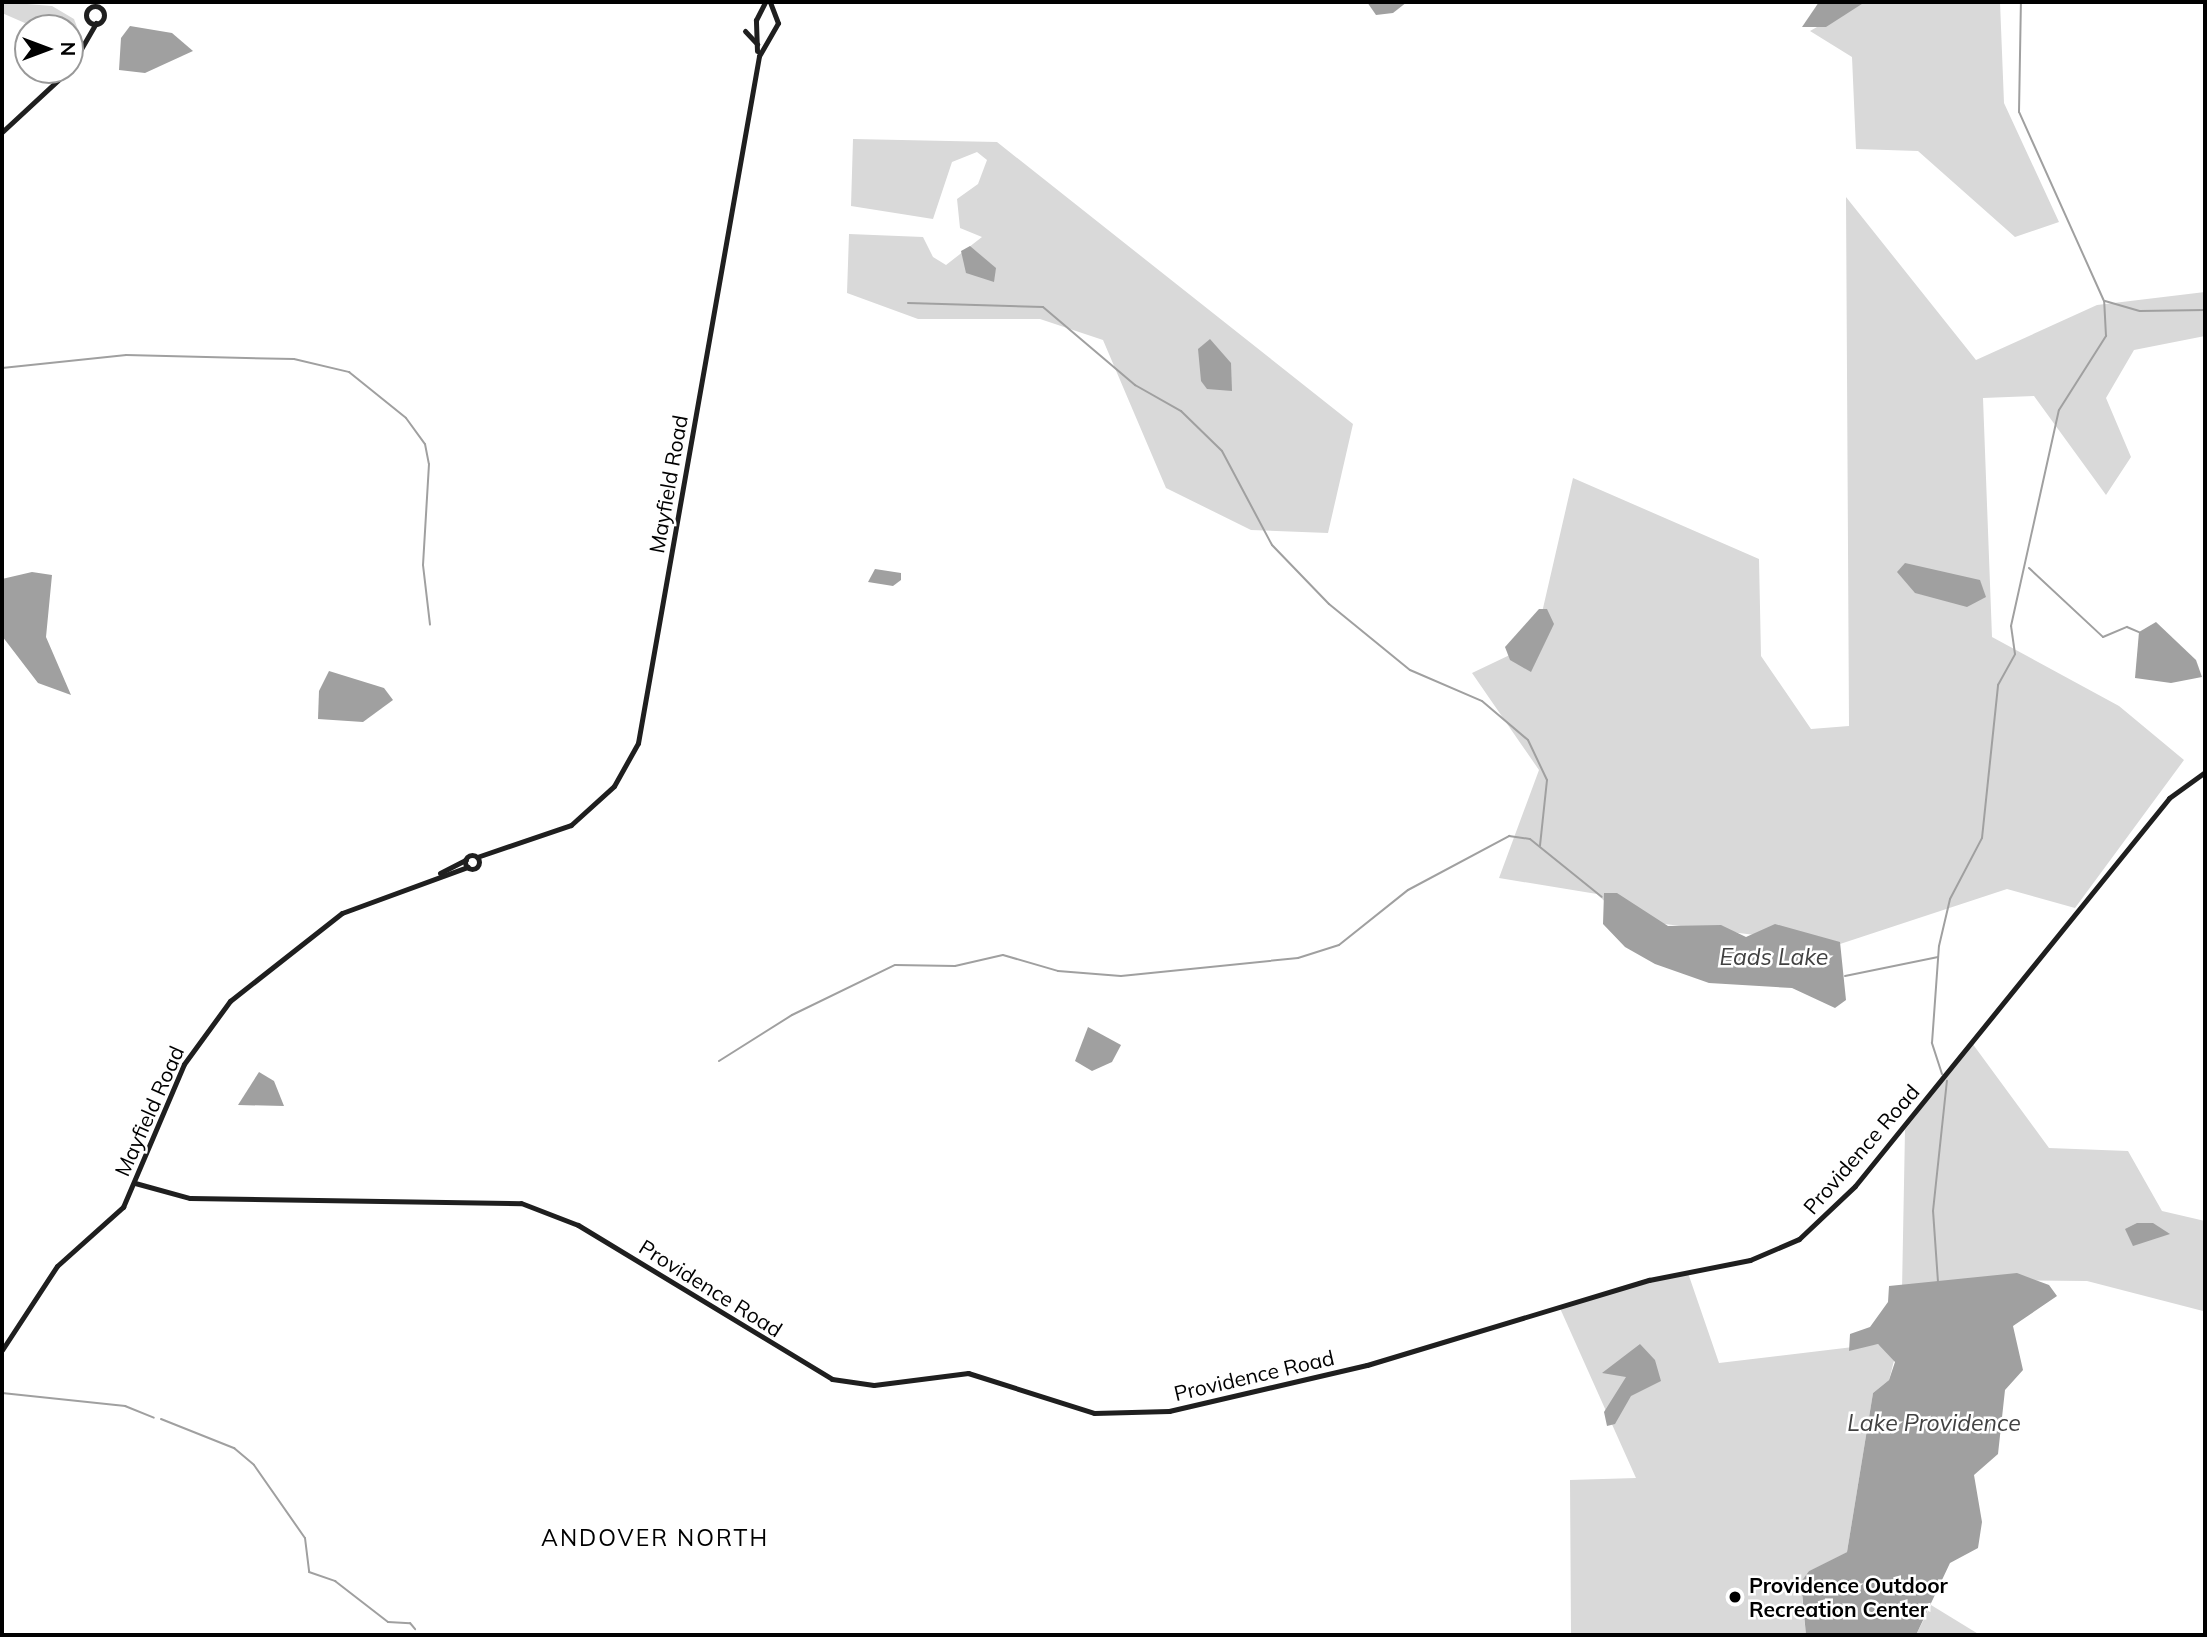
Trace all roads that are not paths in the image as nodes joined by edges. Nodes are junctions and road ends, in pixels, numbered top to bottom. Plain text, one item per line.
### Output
1 (768, 2) edge
2 (96, 5) edge
3 (762, 13) junction
4 (772, 13) junction
5 (89, 21) junction
6 (96, 23) junction
7 (760, 30) junction
8 (745, 31) dead end
9 (768, 33) junction
10 (85, 41) joint
11 (758, 46) junction
12 (759, 56) junction
13 (53, 84) edge
14 (2, 132) edge
15 (2205, 772) edge
16 (478, 860) junction
17 (467, 864) junction
18 (135, 1183) junction
19 (2, 1350) edge

1 - 3 street
1 - 4 street
2 - 5 street
2 - 6 street
3 - 4 street
3 - 7 street, Mayfield Road
4 - 9 street, Mayfield Road
5 - 6 street
5 - 10 street
6 - 10 street
7 - 9 street
7 - 11 street, Mayfield Road
8 - 11 street
9 - 12 street, Mayfield Road
11 - 12 street, Mayfield Road
12 - 16 street, Mayfield Road
13 - 14 street
15 - 18 street, Providence Road
16 - 17 street
16 - 17 street
17 - 18 street, Mayfield Road
18 - 19 street, Mayfield Road

